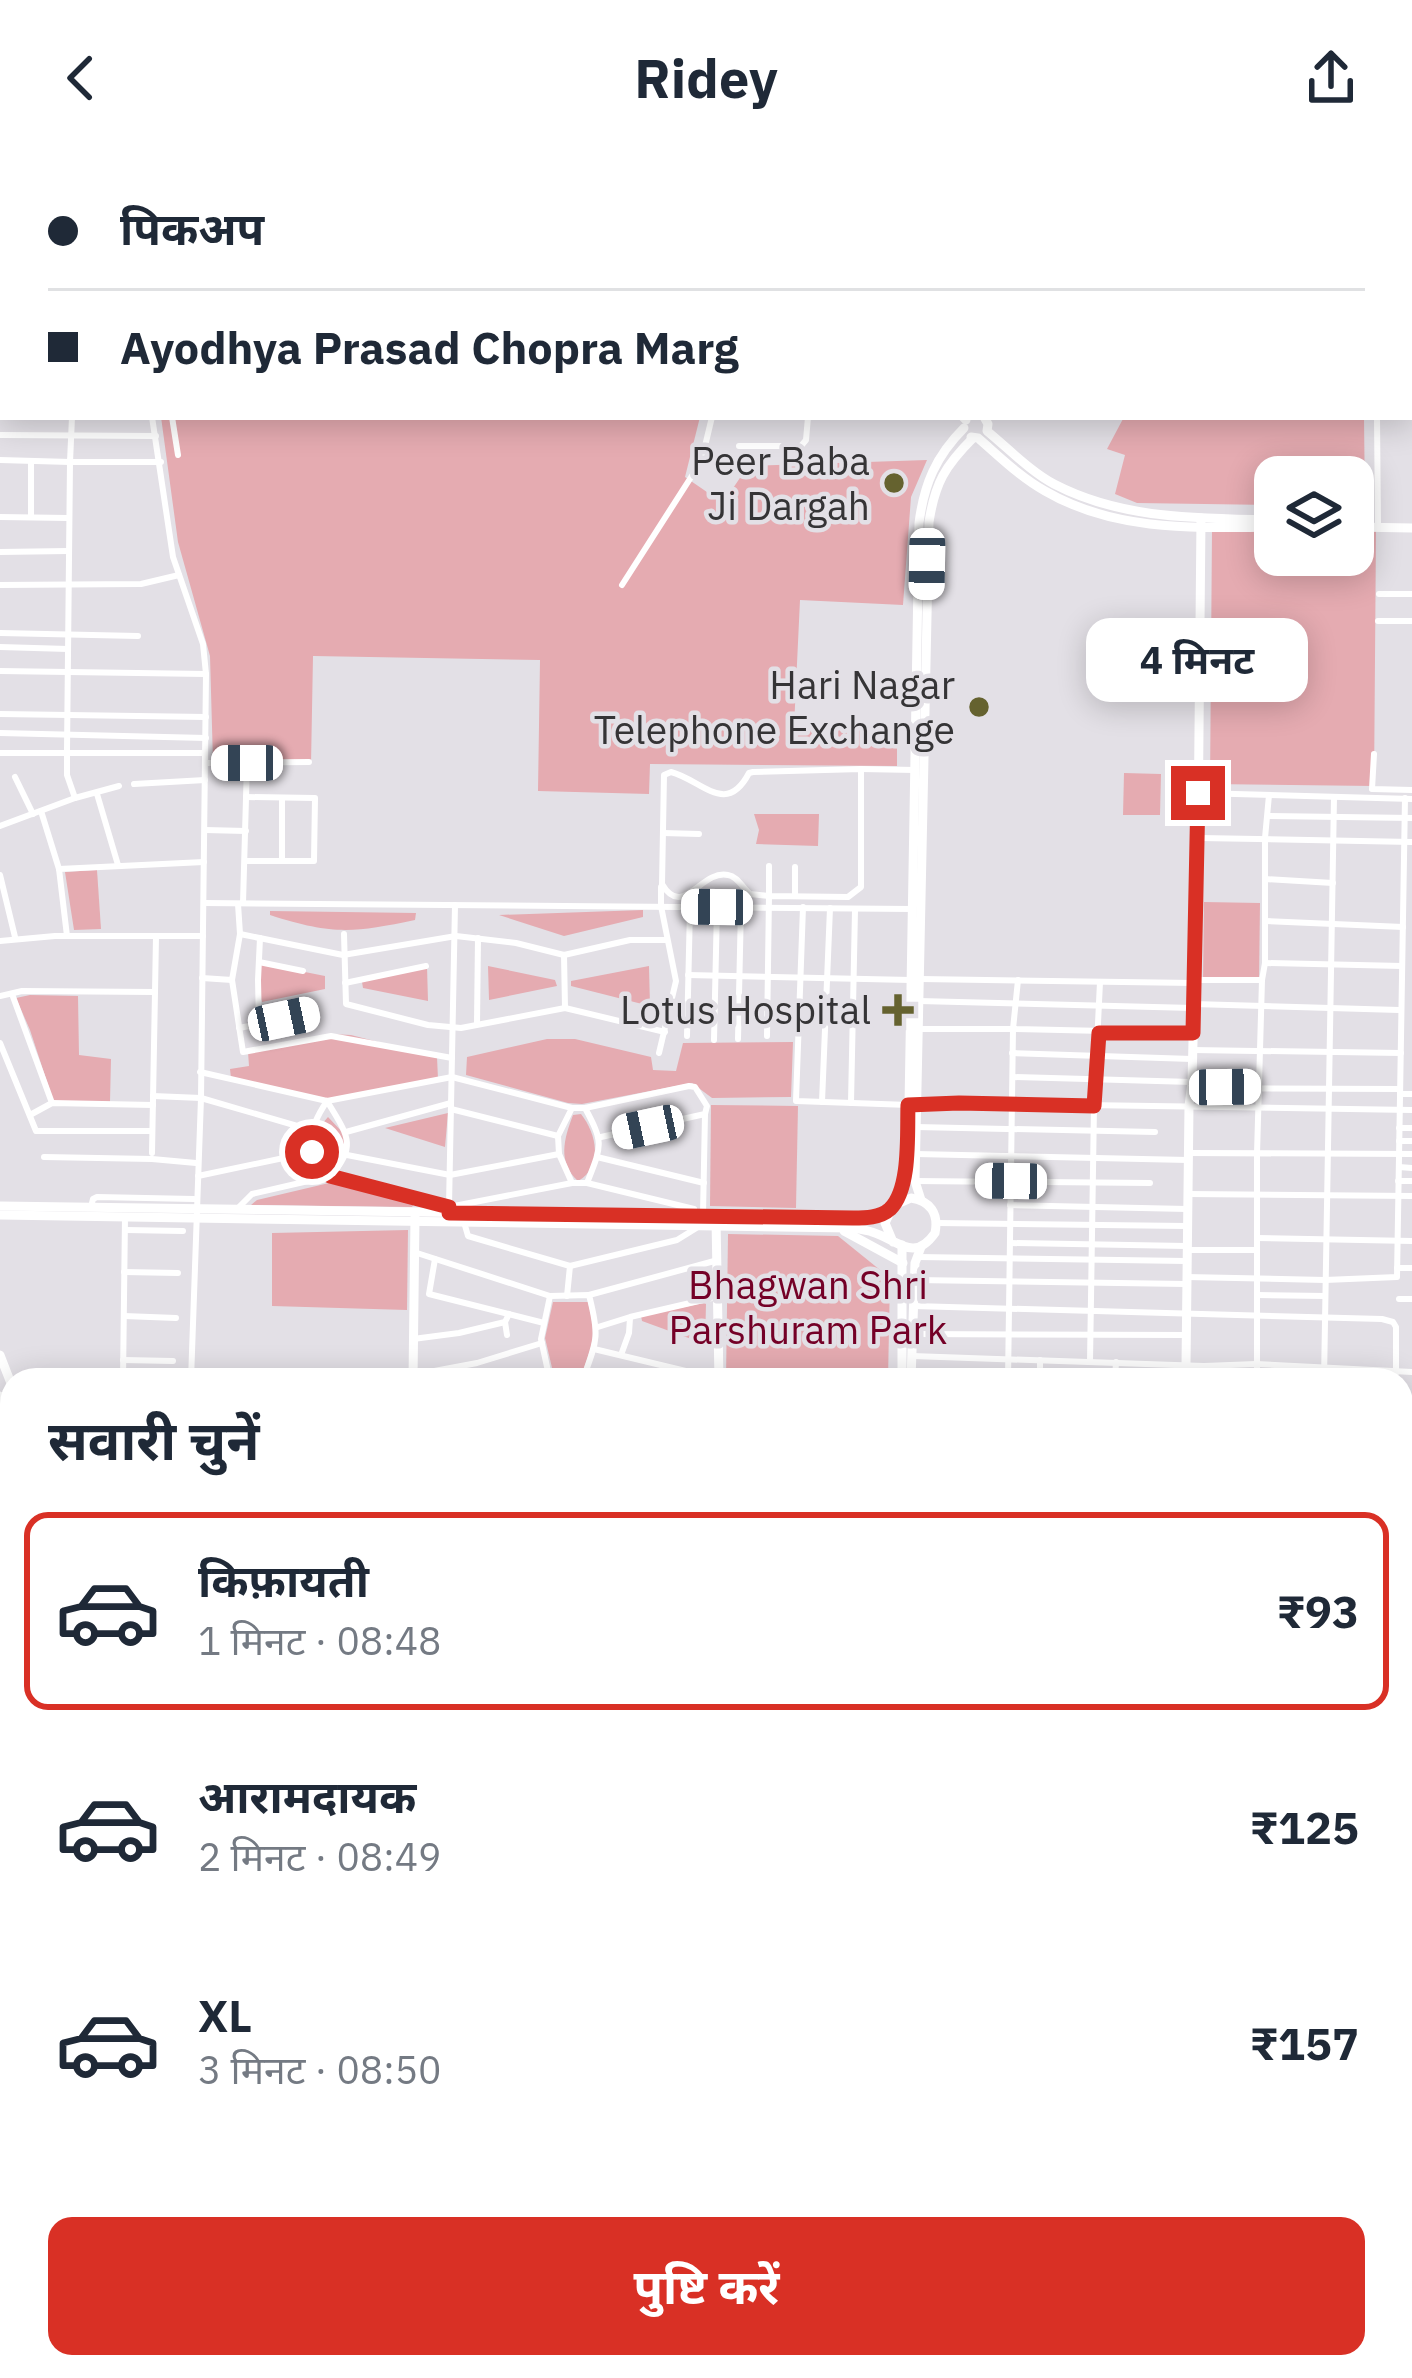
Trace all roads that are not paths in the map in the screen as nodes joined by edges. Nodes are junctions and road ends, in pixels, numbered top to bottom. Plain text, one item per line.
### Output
1 (72, 420) edge
2 (153, 420) edge
3 (172, 420) edge
4 (711, 420) edge
5 (808, 420) edge
6 (966, 420) edge
7 (986, 420) edge
8 (1377, 420) edge
9 (0, 434) edge
10 (71, 435) junction
11 (156, 436) junction
12 (980, 436) junction
13 (739, 446) dead end
14 (178, 455) dead end
15 (0, 460) edge
16 (31, 461) junction
17 (70, 462) junction
18 (161, 462) junction
19 (31, 517) junction
20 (0, 518) edge
21 (70, 518) junction
22 (1201, 523) junction
23 (1254, 524) edge
24 (1374, 525) edge
25 (1378, 525) junction
26 (1412, 525) edge
27 (69, 551) junction
28 (0, 552) edge
29 (179, 575) junction
30 (0, 585) edge
31 (622, 585) dead end
32 (69, 586) junction
33 (1379, 594) dead end
34 (1412, 594) edge
35 (1412, 621) edge
36 (1378, 622) dead end
37 (69, 632) junction
38 (0, 633) edge
39 (138, 636) dead end
40 (0, 646) edge
41 (68, 649) junction
42 (0, 671) edge
43 (68, 672) junction
44 (206, 674) junction
45 (0, 714) edge
46 (67, 715) junction
47 (206, 717) junction
48 (0, 733) edge
49 (67, 735) junction
50 (206, 737) junction
51 (0, 752) edge
52 (67, 752) junction
53 (206, 753) junction
54 (1374, 754) dead end
55 (309, 762) dead end
56 (205, 763) junction
57 (247, 763) junction
58 (861, 770) junction
59 (915, 770) junction
60 (16, 777) dead end
61 (205, 780) junction
62 (134, 784) dead end
63 (119, 786) dead end
64 (96, 792) junction
65 (1198, 793) junction
66 (1269, 795) junction
67 (1410, 796) edge
68 (75, 797) junction
69 (246, 797) junction
70 (1334, 797) junction
71 (283, 798) junction
72 (919, 801) junction
73 (37, 812) junction
74 (1268, 816) junction
75 (1334, 816) junction
76 (1408, 818) edge
77 (0, 826) edge
78 (205, 830) junction
79 (246, 831) junction
80 (663, 833) junction
81 (699, 834) dead end
82 (1198, 838) junction
83 (1265, 838) junction
84 (1334, 840) junction
85 (1408, 842) edge
86 (245, 860) junction
87 (282, 860) junction
88 (204, 862) junction
89 (118, 865) junction
90 (770, 866) dead end
91 (796, 867) dead end
92 (58, 868) junction
93 (0, 874) edge
94 (1265, 879) junction
95 (1408, 882) edge
96 (1333, 883) junction
97 (662, 884) junction
98 (769, 896) junction
99 (796, 896) junction
100 (204, 903) junction
101 (240, 903) junction
102 (455, 905) junction
103 (1408, 905) edge
104 (661, 906) junction
105 (690, 907) junction
106 (717, 907) junction
107 (741, 907) junction
108 (769, 907) junction
109 (802, 908) junction
110 (830, 908) junction
111 (855, 910) junction
112 (912, 910) junction
113 (1265, 921) junction
114 (1330, 923) junction
115 (1406, 925) edge
116 (240, 934) junction
117 (344, 934) dead end
118 (67, 936) junction
119 (156, 936) junction
120 (203, 936) junction
121 (456, 936) junction
122 (15, 938) junction
123 (260, 938) junction
124 (478, 938) junction
125 (667, 940) junction
126 (0, 941) edge
127 (1402, 950) junction
128 (1412, 950) edge
129 (343, 955) junction
130 (564, 955) junction
131 (259, 962) junction
132 (1265, 963) junction
133 (426, 966) dead end
134 (1331, 966) junction
135 (1402, 970) junction
136 (303, 971) dead end
137 (1412, 974) edge
138 (688, 975) junction
139 (715, 976) junction
140 (740, 976) junction
141 (768, 977) junction
142 (202, 978) junction
143 (800, 978) junction
144 (826, 978) junction
145 (853, 979) junction
146 (232, 980) junction
147 (915, 980) junction
148 (1018, 980) junction
149 (1262, 980) junction
150 (1100, 982) junction
151 (1194, 982) junction
152 (345, 983) junction
153 (155, 992) junction
154 (11, 993) junction
155 (1402, 994) junction
156 (1412, 995) edge
157 (0, 996) edge
158 (919, 1001) junction
159 (1016, 1004) junction
160 (1100, 1004) junction
161 (1193, 1006) junction
162 (1262, 1006) junction
163 (565, 1008) junction
164 (1330, 1009) junction
165 (1401, 1010) junction
166 (309, 1014) dead end
167 (1401, 1021) junction
168 (1412, 1021) edge
169 (260, 1024) junction
170 (477, 1025) junction
171 (239, 1028) junction
172 (453, 1028) junction
173 (918, 1029) junction
174 (1013, 1029) junction
175 (664, 1032) junction
176 (1099, 1033) junction
177 (1193, 1033) junction
178 (687, 1036) dead end
179 (767, 1036) dead end
180 (738, 1039) dead end
181 (714, 1040) dead end
182 (0, 1043) edge
183 (1412, 1044) edge
184 (1401, 1048) junction
185 (1261, 1049) junction
186 (1331, 1052) junction
187 (659, 1053) dead end
188 (1012, 1053) junction
189 (1192, 1054) junction
190 (1097, 1056) junction
191 (452, 1058) junction
192 (1401, 1067) junction
193 (1412, 1067) edge
194 (200, 1072) junction
195 (452, 1077) junction
196 (1013, 1077) junction
197 (1096, 1078) junction
198 (1191, 1084) junction
199 (1260, 1087) junction
200 (1329, 1088) junction
201 (1400, 1092) junction
202 (1412, 1094) edge
203 (201, 1098) junction
204 (153, 1101) junction
205 (327, 1101) junction
206 (822, 1102) junction
207 (52, 1103) junction
208 (850, 1103) junction
209 (1013, 1104) junction
210 (913, 1105) junction
211 (451, 1106) junction
212 (1094, 1106) junction
213 (1189, 1106) junction
214 (1259, 1106) junction
215 (572, 1108) junction
216 (585, 1108) junction
217 (1329, 1109) junction
218 (1399, 1110) junction
219 (1412, 1110) edge
220 (705, 1114) junction
221 (30, 1115) junction
222 (916, 1127) junction
223 (1400, 1128) junction
224 (1412, 1128) edge
225 (311, 1130) junction
226 (152, 1131) junction
227 (1013, 1131) junction
228 (346, 1132) junction
229 (1094, 1132) junction
230 (1155, 1132) dead end
231 (559, 1136) junction
232 (601, 1137) junction
233 (1399, 1141) junction
234 (1412, 1141) edge
235 (312, 1152) junction
236 (152, 1153) dead end
237 (559, 1154) junction
238 (916, 1154) junction
239 (1257, 1154) junction
240 (1328, 1154) junction
241 (1399, 1154) junction
242 (1412, 1154) edge
243 (347, 1155) junction
244 (1012, 1155) junction
245 (1188, 1156) junction
246 (44, 1157) dead end
247 (597, 1157) junction
248 (1094, 1158) junction
249 (197, 1163) junction
250 (1399, 1168) junction
251 (1412, 1168) edge
252 (450, 1175) junction
253 (197, 1176) junction
254 (330, 1176) junction
255 (915, 1181) junction
256 (1011, 1181) junction
257 (1398, 1181) junction
258 (1412, 1181) edge
259 (572, 1183) junction
260 (587, 1183) junction
261 (704, 1183) junction
262 (1094, 1183) junction
263 (1150, 1184) dead end
264 (1188, 1194) junction
265 (1258, 1195) junction
266 (1326, 1195) junction
267 (1398, 1196) junction
268 (1412, 1196) edge
269 (921, 1199) junction
270 (1010, 1205) junction
271 (1094, 1206) junction
272 (891, 1207) junction
273 (196, 1208) junction
274 (238, 1208) junction
275 (1187, 1209) junction
276 (0, 1210) edge
277 (449, 1214) junction
278 (125, 1216) junction
279 (415, 1216) junction
280 (706, 1218) junction
281 (464, 1222) junction
282 (937, 1223) junction
283 (1010, 1225) junction
284 (1094, 1226) junction
285 (1186, 1226) junction
286 (837, 1228) junction
287 (125, 1230) junction
288 (183, 1231) dead end
289 (1257, 1238) junction
290 (1326, 1238) junction
291 (1398, 1240) junction
292 (1412, 1241) edge
293 (1010, 1243) junction
294 (897, 1244) junction
295 (1094, 1244) junction
296 (1258, 1250) junction
297 (415, 1252) junction
298 (920, 1252) junction
299 (1186, 1252) junction
300 (1011, 1258) junction
301 (435, 1259) junction
302 (718, 1260) junction
303 (1092, 1260) junction
304 (903, 1263) junction
305 (570, 1266) junction
306 (1397, 1268) junction
307 (1412, 1268) edge
308 (124, 1272) junction
309 (178, 1273) dead end
310 (1256, 1278) junction
311 (915, 1280) junction
312 (1325, 1280) junction
313 (1186, 1281) junction
314 (1010, 1283) junction
315 (1091, 1285) junction
316 (567, 1295) junction
317 (589, 1295) junction
318 (1257, 1295) junction
319 (550, 1296) junction
320 (719, 1296) junction
321 (1324, 1296) junction
322 (1399, 1299) dead end
323 (1412, 1299) edge
324 (914, 1306) junction
325 (1009, 1308) junction
326 (1090, 1311) junction
327 (1186, 1312) junction
328 (124, 1316) junction
329 (630, 1317) junction
330 (1257, 1317) junction
331 (176, 1318) dead end
332 (507, 1318) junction
333 (1324, 1319) junction
334 (544, 1322) junction
335 (598, 1328) junction
336 (913, 1334) junction
337 (1009, 1334) junction
338 (1090, 1334) junction
339 (1186, 1335) junction
340 (413, 1339) junction
341 (542, 1343) junction
342 (594, 1349) junction
343 (509, 1353) junction
344 (621, 1355) junction
345 (912, 1356) junction
346 (1008, 1359) junction
347 (123, 1360) junction
348 (1040, 1360) junction
349 (173, 1361) dead end
350 (1090, 1362) junction
351 (1116, 1362) junction
352 (1256, 1364) junction
353 (1186, 1365) junction
354 (1204, 1366) joint
355 (123, 1368) edge
356 (191, 1368) edge
357 (413, 1368) edge
358 (456, 1368) edge
359 (547, 1368) edge
360 (587, 1368) edge
361 (671, 1368) edge
362 (718, 1368) edge
363 (907, 1368) edge
364 (910, 1368) edge
365 (1008, 1368) edge
366 (1040, 1368) edge
367 (1115, 1368) edge
368 (1256, 1368) edge
369 (1324, 1368) joint
370 (1396, 1368) edge

1 - 10 street
2 - 11 street
3 - 14 street
4 - 31 street
5 - 13 street
6 - 12 street
6 - 59 street
7 - 12 street
8 - 25 street
9 - 10 street
10 - 11 street
10 - 17 street
11 - 18 street
12 - 22 street
12 - 72 street
15 - 16 street
16 - 17 street
16 - 19 street
17 - 18 street
17 - 21 street
18 - 29 street
19 - 20 street
19 - 21 street
21 - 27 street
22 - 23 street
22 - 65 street
24 - 25 street
25 - 26 street
27 - 28 street
27 - 32 street
29 - 32 street
29 - 44 street
30 - 32 street
32 - 37 street
33 - 34 street
35 - 36 street
37 - 38 street
37 - 39 street
37 - 41 street
40 - 41 street
41 - 43 street
42 - 43 street
43 - 44 street
43 - 46 street
44 - 47 street
45 - 46 street
46 - 47 street
46 - 49 street
47 - 50 street
48 - 49 street
49 - 50 street
49 - 52 street
50 - 53 street
51 - 52 street
52 - 53 street
52 - 68 street
53 - 56 street
54 - 67 street
55 - 57 street
56 - 57 street
56 - 61 street
57 - 69 street
58 - 59 street
58 - 80 street
58 - 99 street
59 - 72 street
60 - 73 street
61 - 62 street
61 - 78 street
63 - 64 street
64 - 68 street
64 - 89 street
65 - 66 street
65 - 82 street
66 - 70 street
66 - 74 street
67 - 70 street
67 - 76 street
68 - 73 street
69 - 71 street
69 - 79 street
70 - 75 street
71 - 87 street
71 - 87 street
72 - 112 street
72 - 147 street
73 - 77 street
73 - 92 street
74 - 75 street
74 - 83 street
75 - 76 street
75 - 84 street
76 - 85 street
78 - 79 street
78 - 88 street
79 - 86 street
80 - 81 street
80 - 97 street
82 - 83 street
82 - 151 street
83 - 84 street
83 - 94 street
84 - 85 street
84 - 96 street
85 - 95 street
86 - 87 street
86 - 101 street
88 - 89 street
88 - 100 street
89 - 92 street
90 - 98 street
91 - 99 street
92 - 118 street
93 - 122 street
94 - 96 street
94 - 113 street
95 - 103 street
96 - 114 street
97 - 98 street
97 - 104 street
98 - 99 street
98 - 108 street
100 - 101 street
100 - 120 street
101 - 102 street
101 - 116 street
102 - 104 street
102 - 121 street
103 - 115 street
104 - 105 street
104 - 125 street
105 - 106 street
105 - 138 street
106 - 107 street
106 - 139 street
107 - 108 street
107 - 140 street
108 - 109 street
108 - 141 street
109 - 110 street
109 - 143 street
110 - 111 street
110 - 144 street
111 - 112 street
111 - 145 street
112 - 147 street
113 - 114 street
113 - 132 street
114 - 115 street
114 - 134 street
115 - 127 street
116 - 123 street
116 - 146 street
117 - 129 street
118 - 119 street
118 - 122 street
119 - 120 street
119 - 153 street
120 - 142 street
121 - 124 street
121 - 129 street
121 - 172 street
122 - 126 street
123 - 129 street
123 - 131 street
124 - 130 street
124 - 170 street
125 - 130 street
125 - 175 street
127 - 128 street
127 - 135 street
129 - 152 street
130 - 163 street
131 - 136 street
131 - 169 street
132 - 134 street
132 - 149 street
133 - 152 street
134 - 135 street
134 - 164 street
135 - 137 street
135 - 155 street
138 - 139 street
138 - 178 street
139 - 140 street
139 - 181 street
140 - 141 street
140 - 180 street
141 - 143 street
141 - 179 street
142 - 146 street
142 - 194 street
143 - 144 street
143 - 206 street
144 - 145 street
144 - 206 street
145 - 147 street
145 - 208 street
146 - 171 street
147 - 148 street
147 - 158 street
147 - 210 street
148 - 150 street
148 - 159 street
149 - 151 street
149 - 162 street
150 - 151 street
150 - 160 street
151 - 161 street
152 - 172 street
153 - 154 street
153 - 204 street
154 - 157 street
154 - 207 street
155 - 156 street
155 - 165 street
158 - 159 street
158 - 173 street
159 - 160 street
159 - 174 street
160 - 161 street
160 - 176 street
161 - 162 street
161 - 177 street
162 - 164 street
162 - 185 street
163 - 170 street
163 - 175 street
164 - 165 street
164 - 186 street
165 - 167 street
166 - 169 street
167 - 168 street
167 - 184 street
169 - 171 street
170 - 172 street
171 - 191 street
172 - 191 street
173 - 174 street
173 - 210 street
174 - 176 street
174 - 188 street
175 - 187 street
176 - 177 street
176 - 190 street
177 - 189 street
182 - 221 street
183 - 184 street
184 - 186 street
184 - 192 street
185 - 186 street
185 - 189 street
185 - 199 street
186 - 200 street
188 - 190 street
188 - 196 street
189 - 190 street
189 - 198 street
190 - 197 street
191 - 195 street
192 - 193 street
192 - 201 street
194 - 203 street
194 - 205 street
195 - 205 street
195 - 211 street
195 - 215 street
196 - 197 street
196 - 209 street
197 - 198 street
197 - 212 street
198 - 199 street
198 - 213 street
199 - 200 street
199 - 214 street
200 - 201 street
200 - 217 street
201 - 202 street
201 - 218 street
203 - 204 street
203 - 225 street
203 - 249 street
204 - 207 street
204 - 226 street
205 - 225 street
205 - 228 street
206 - 208 street
207 - 221 street
208 - 210 street
209 - 210 street
209 - 212 street
209 - 227 street
210 - 222 street
210 - 272 street
211 - 228 street
211 - 231 street
211 - 252 street
212 - 213 street
212 - 229 street
213 - 214 street
213 - 245 street
214 - 217 street
214 - 239 street
215 - 216 street
215 - 231 street
216 - 220 street
216 - 232 street
217 - 218 street
217 - 240 street
218 - 219 street
218 - 223 street
220 - 232 street
220 - 261 street
221 - 226 street
222 - 227 street
222 - 238 street
223 - 224 street
223 - 233 street
225 - 235 street
226 - 236 street
227 - 229 street
227 - 244 street
228 - 243 street
229 - 230 street
229 - 248 street
231 - 237 street
232 - 247 street
233 - 234 street
233 - 241 street
235 - 253 street
235 - 254 street
237 - 252 street
237 - 259 street
238 - 244 street
238 - 255 street
239 - 240 street
239 - 245 street
239 - 265 street
240 - 241 street
240 - 266 street
241 - 242 street
241 - 250 street
243 - 252 street
243 - 254 street
244 - 248 street
244 - 256 street
245 - 248 street
245 - 264 street
246 - 249 street
247 - 260 street
247 - 261 street
248 - 262 street
249 - 253 street
250 - 251 street
250 - 257 street
252 - 277 street
253 - 273 street
254 - 274 street
254 - 277 street
255 - 256 street
255 - 269 street
256 - 262 street
256 - 270 street
257 - 258 street
257 - 267 street
259 - 260 street
259 - 277 street
260 - 280 street
261 - 280 street
262 - 263 street
262 - 271 street
264 - 265 street
264 - 275 street
265 - 266 street
265 - 289 street
266 - 267 street
266 - 290 street
267 - 268 street
267 - 291 street
269 - 272 street
269 - 282 street
270 - 271 street
270 - 283 street
271 - 275 street
271 - 284 street
272 - 280 street
272 - 294 street
273 - 274 street
273 - 276 street
273 - 278 street
273 - 279 street
273 - 356 street
274 - 279 street
275 - 285 street
276 - 278 street
277 - 279 street
277 - 280 street
277 - 281 street
278 - 287 street
279 - 297 street
280 - 281 street
280 - 286 street
280 - 302 street
280 - 305 street
281 - 305 street
282 - 283 street
282 - 298 street
283 - 284 street
283 - 293 street
284 - 285 street
284 - 295 street
285 - 299 street
286 - 294 street
286 - 304 street
287 - 288 street
287 - 308 street
289 - 290 street
289 - 296 street
290 - 291 street
290 - 312 street
291 - 292 street
291 - 306 street
293 - 295 street
293 - 300 street
294 - 298 street
294 - 304 street
295 - 299 street
295 - 303 street
296 - 299 street
296 - 310 street
297 - 301 street
297 - 340 street
298 - 300 street
298 - 311 street
299 - 303 street
299 - 313 street
300 - 303 street
300 - 314 street
301 - 319 street
301 - 332 street
302 - 317 street
302 - 320 street
303 - 315 street
304 - 363 street
305 - 316 street
306 - 307 street
306 - 312 street
308 - 309 street
308 - 328 street
310 - 312 street
310 - 313 street
310 - 318 street
311 - 314 street
311 - 324 street
312 - 321 street
313 - 315 street
313 - 327 street
314 - 315 street
314 - 325 street
315 - 326 street
316 - 317 street
316 - 319 street
317 - 335 street
318 - 321 street
318 - 330 street
319 - 334 street
320 - 329 street
320 - 362 street
321 - 333 street
322 - 323 street
324 - 325 street
324 - 336 street
325 - 326 street
325 - 337 street
326 - 327 street
326 - 338 street
327 - 330 street
327 - 339 street
328 - 331 street
328 - 347 street
329 - 335 street
329 - 344 street
330 - 333 street
330 - 352 street
332 - 334 street
332 - 340 street
332 - 343 street
333 - 369 street
333 - 370 street
334 - 341 street
335 - 342 street
336 - 337 street
336 - 345 street
337 - 338 street
337 - 346 street
338 - 339 street
338 - 350 street
339 - 353 street
340 - 357 street
341 - 343 street
341 - 359 street
342 - 344 street
342 - 360 street
343 - 358 street
344 - 361 street
345 - 346 street
345 - 364 street
346 - 348 street
346 - 365 street
347 - 349 street
347 - 355 street
348 - 350 street
348 - 366 street
350 - 351 street
351 - 353 street
351 - 367 street
352 - 354 street
352 - 368 street
352 - 369 street
353 - 354 street

